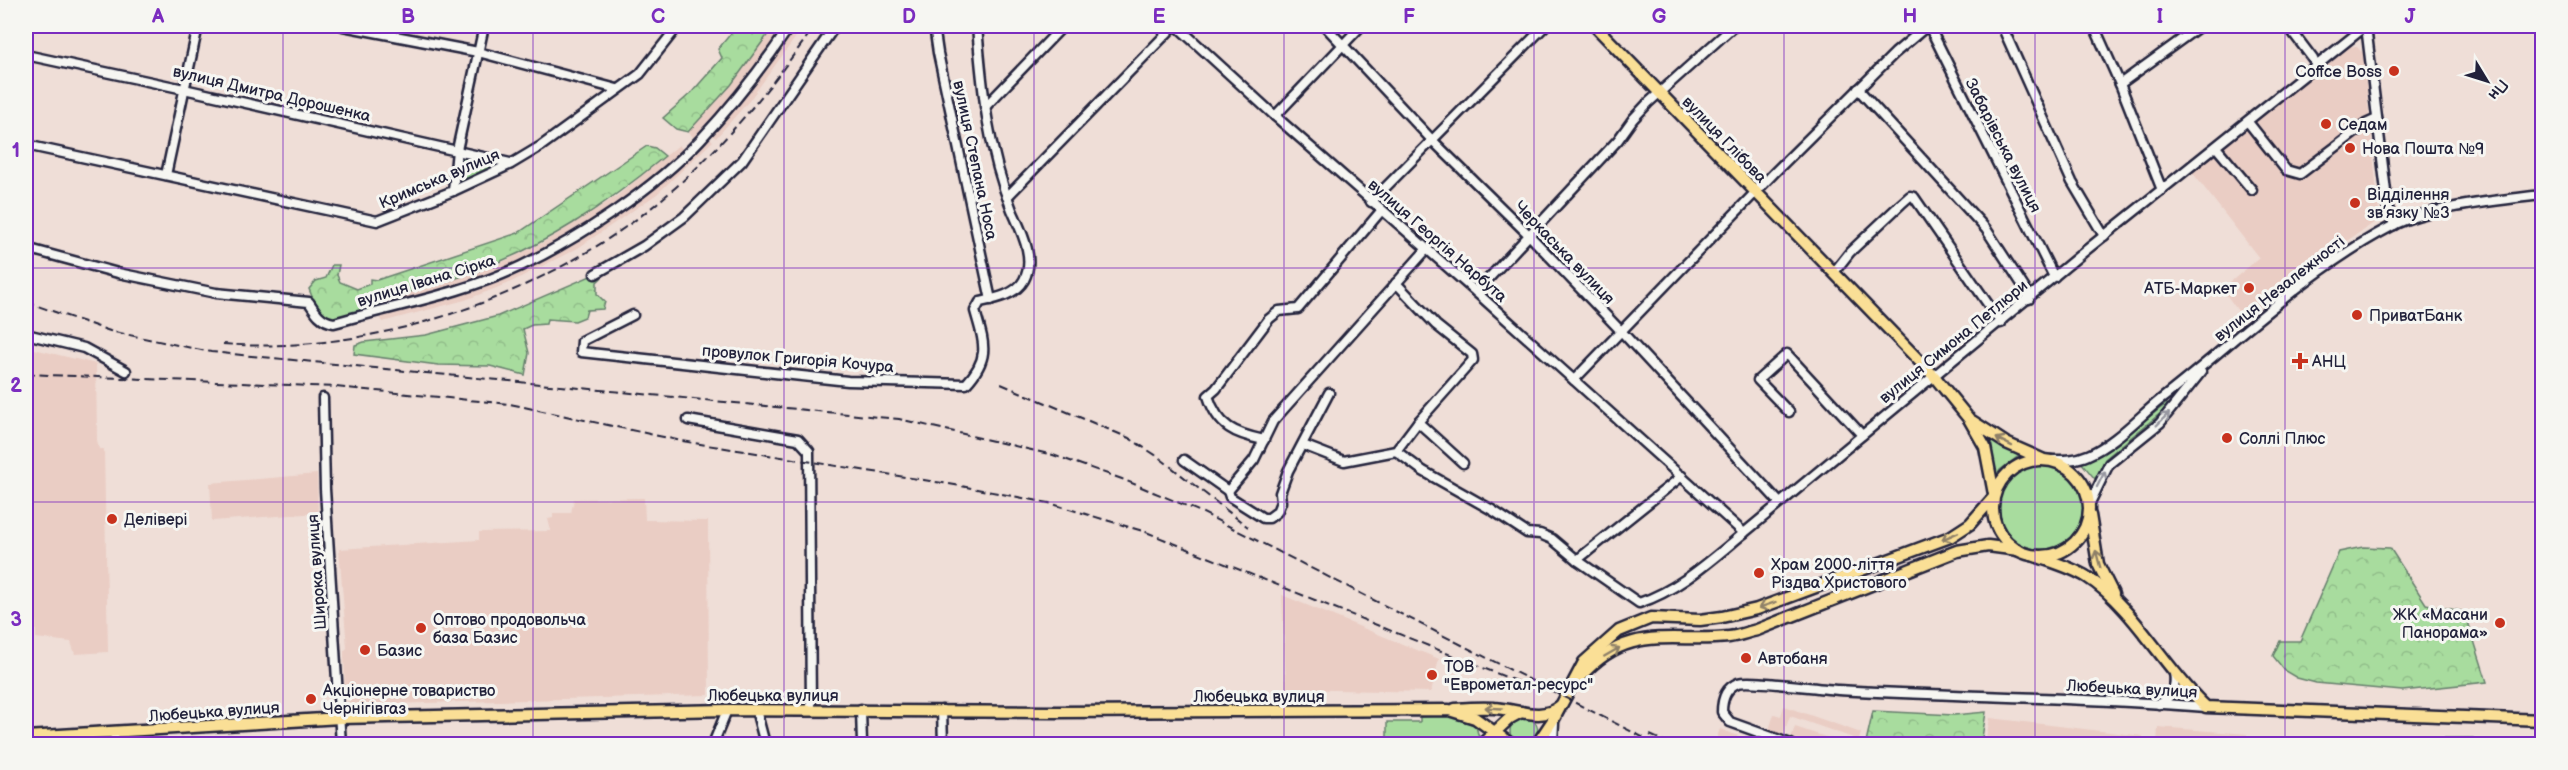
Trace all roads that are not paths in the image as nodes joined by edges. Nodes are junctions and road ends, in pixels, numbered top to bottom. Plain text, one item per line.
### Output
1 (198, 26) edge
2 (343, 26) edge
3 (484, 26) edge
4 (678, 26) edge
5 (790, 26) edge
6 (835, 26) edge
7 (934, 26) edge
8 (977, 26) edge
9 (1064, 26) edge
10 (1176, 26) edge
11 (1325, 26) edge
12 (1361, 26) edge
13 (1545, 26) edge
14 (1595, 26) edge
15 (1734, 26) edge
16 (1928, 26) edge
17 (2002, 26) edge
18 (2094, 26) edge
19 (2288, 26) edge
20 (2366, 26) edge
21 (2193, 27) edge
22 (1343, 44) junction
23 (478, 52) junction
24 (26, 55) edge
25 (2316, 66) junction
26 (2121, 84) junction
27 (184, 89) junction
28 (617, 89) junction
29 (1858, 89) junction
30 (1659, 93) junction
31 (985, 107) junction
32 (1275, 116) junction
33 (2377, 119) junction
34 (2248, 122) junction
35 (1432, 140) junction
36 (26, 145) edge
37 (2216, 147) junction
38 (457, 150) junction
39 (510, 164) junction
40 (166, 175) junction
41 (2162, 189) junction
42 (453, 190) junction
43 (2252, 190) dead end
44 (1756, 194) junction
45 (2542, 195) edge
46 (1006, 197) junction
47 (1371, 202) junction
48 (1381, 211) junction
49 (2394, 225) junction
50 (1528, 235) junction
51 (2104, 236) junction
52 (26, 248) edge
53 (1425, 251) junction
54 (1835, 271) junction
55 (595, 274) dead end
56 (2054, 277) junction
57 (1396, 283) junction
58 (1476, 292) junction
59 (2028, 299) junction
60 (991, 300) junction
61 (633, 315) dead end
62 (2001, 323) junction
63 (1621, 331) junction
64 (26, 334) edge
65 (2208, 363) junction
66 (126, 371) dead end
67 (1934, 376) junction
68 (1574, 380) junction
69 (1329, 393) dead end
70 (323, 398) dead end
71 (1789, 412) dead end
72 (1969, 419) junction
73 (688, 420) dead end
74 (1418, 422) junction
75 (1862, 435) junction
76 (1264, 440) junction
77 (1303, 445) junction
78 (1396, 451) junction
79 (2045, 459) junction
80 (1184, 460) dead end
81 (1463, 463) dead end
82 (1682, 476) junction
83 (1228, 491) junction
84 (1994, 496) junction
85 (1779, 502) junction
86 (2089, 507) junction
87 (1744, 533) junction
88 (2018, 550) junction
89 (2035, 556) junction
90 (1576, 560) junction
91 (2119, 605) junction
92 (2174, 673) junction
93 (1569, 690) junction
94 (2159, 704) junction
95 (1560, 706) junction
96 (2206, 707) junction
97 (861, 709) junction
98 (727, 710) junction
99 (756, 710) junction
100 (810, 710) junction
101 (942, 710) junction
102 (1449, 710) junction
103 (1529, 713) junction
104 (1555, 717) junction
105 (340, 718) junction
106 (1475, 718) junction
107 (1510, 718) junction
108 (2542, 720) edge
109 (1494, 732) junction
110 (1541, 735) edge
111 (26, 737) edge
112 (115, 739) edge
113 (341, 744) edge
114 (713, 744) edge
115 (765, 744) edge
116 (862, 744) edge
117 (943, 744) edge
118 (1481, 744) edge
119 (1511, 744) edge
120 (1554, 744) edge
121 (1791, 744) edge

1 - 27 street
2 - 23 street
3 - 23 street
4 - 28 street, Кримська вулиця
5 - 52 street, вулиця Івана Сірка
6 - 55 street
7 - 60 street, вулиця Степана Носа
8 - 31 street, провулок Григорія Кочура
9 - 31 street, вулиця Степана Носа
10 - 32 street, вулиця Георгія Нарбута
10 - 46 street
11 - 22 street, Черкаська вулиця
12 - 22 street
13 - 35 street
14 - 30 main road, вулиця Глібова
15 - 30 street
16 - 29 street
16 - 56 street, Забарівська вулиця
17 - 51 street
18 - 26 street
19 - 25 street
20 - 25 street, вулиця Симона Петлюри
20 - 33 street
21 - 26 street
22 - 32 street
22 - 35 street, Черкаська вулиця
23 - 28 street
23 - 38 street
24 - 27 street, вулиця Дмитра Дорошенка
25 - 34 street, вулиця Симона Петлюри
26 - 41 street
27 - 38 street, вулиця Дмитра Дорошенка
27 - 40 street
28 - 39 street, Кримська вулиця
29 - 44 street
29 - 59 street
30 - 44 main road, вулиця Глібова
30 - 50 street
31 - 46 street, провулок Григорія Кочура
32 - 47 street, вулиця Георгія Нарбута
33 - 34 street
33 - 49 street
34 - 37 street, вулиця Симона Петлюри
35 - 47 street
35 - 50 street, Черкаська вулиця
36 - 40 street, Кримська вулиця
37 - 41 street, вулиця Симона Петлюри
37 - 43 street
38 - 39 street, вулиця Дмитра Дорошенка
38 - 42 street
39 - 42 street, Кримська вулиця
40 - 42 street, Кримська вулиця
41 - 51 street, вулиця Симона Петлюри
44 - 54 main road, вулиця Глібова
44 - 63 street
45 - 49 street, вулиця Незалежності
46 - 60 street, провулок Григорія Кочура
47 - 48 street, вулиця Георгія Нарбута
48 - 53 street, вулиця Георгія Нарбута
48 - 76 street
49 - 65 street, вулиця Незалежності
50 - 58 street
50 - 63 street, Черкаська вулиця
51 - 56 street, вулиця Симона Петлюри
53 - 57 street
53 - 58 street, вулиця Георгія Нарбута
54 - 62 street
54 - 67 main road, вулиця Глібова
56 - 59 street, вулиця Симона Петлюри
57 - 74 street
57 - 76 street
58 - 68 street, вулиця Георгія Нарбута
59 - 62 street, вулиця Симона Петлюри
60 - 61 street, провулок Григорія Кочура
62 - 67 street, вулиця Симона Петлюри
63 - 68 street
63 - 85 street, Черкаська вулиця
64 - 66 street
65 - 79 street, вулиця Незалежності
86 -> 65 street, вулиця Незалежності
67 - 72 main road, вулиця Глібова
67 - 75 street, вулиця Симона Петлюри
68 - 82 street, вулиця Георгія Нарбута
69 - 77 street
70 - 105 street, Широка вулиця
71 - 75 street
79 -> 72 main road, вулиця Глібова
72 - 84 main road, вулиця Глібова
73 - 100 street
74 - 78 street
74 - 81 street
75 - 85 street, вулиця Симона Петлюри
76 - 83 street
77 - 78 street
77 - 83 street
78 - 90 street, вулиця Симона Петлюри
79 - 84 main road, вулиця Незалежності
79 - 86 main road
80 - 83 street
82 - 87 street, вулиця Георгія Нарбута
82 - 90 street
84 - 88 main road
84 -> 93 main road, вулиця Незалежності
85 - 87 street, вулиця Симона Петлюри
86 - 89 main road, вулиця Незалежності
91 -> 86 main road
87 - 90 street, вулиця Симона Петлюри
88 - 89 main road
93 -> 88 main road
89 - 91 main road
91 - 92 main road
92 - 94 street
92 - 96 main road
93 - 95 main road
94 - 96 street, Любецька вулиця
94 - 121 street, Любецька вулиця
95 - 103 main road
95 - 104 main road
96 - 108 main road, Любецька вулиця
97 - 100 main road, Любецька вулиця
97 - 101 main road, Любецька вулиця
97 - 116 street
98 - 99 main road, Любецька вулиця
98 - 105 main road, Любецька вулиця
98 - 114 street
99 - 100 main road, Любецька вулиця
99 - 115 street
101 - 102 main road, Любецька вулиця
101 - 117 street
103 -> 102 main road
102 - 106 main road, Любецька вулиця
103 - 107 main road
103 - 110 main road
104 - 110 main road
104 - 120 street
105 - 112 main road, Любецька вулиця
105 - 113 street, Широка вулиця
106 - 109 main road, Любецька вулиця
106 - 118 main road
107 - 109 main road
107 - 119 main road
109 - 118 main road
109 - 119 main road, Любецька вулиця
110 - 120 street
111 - 112 main road, Любецька вулиця

